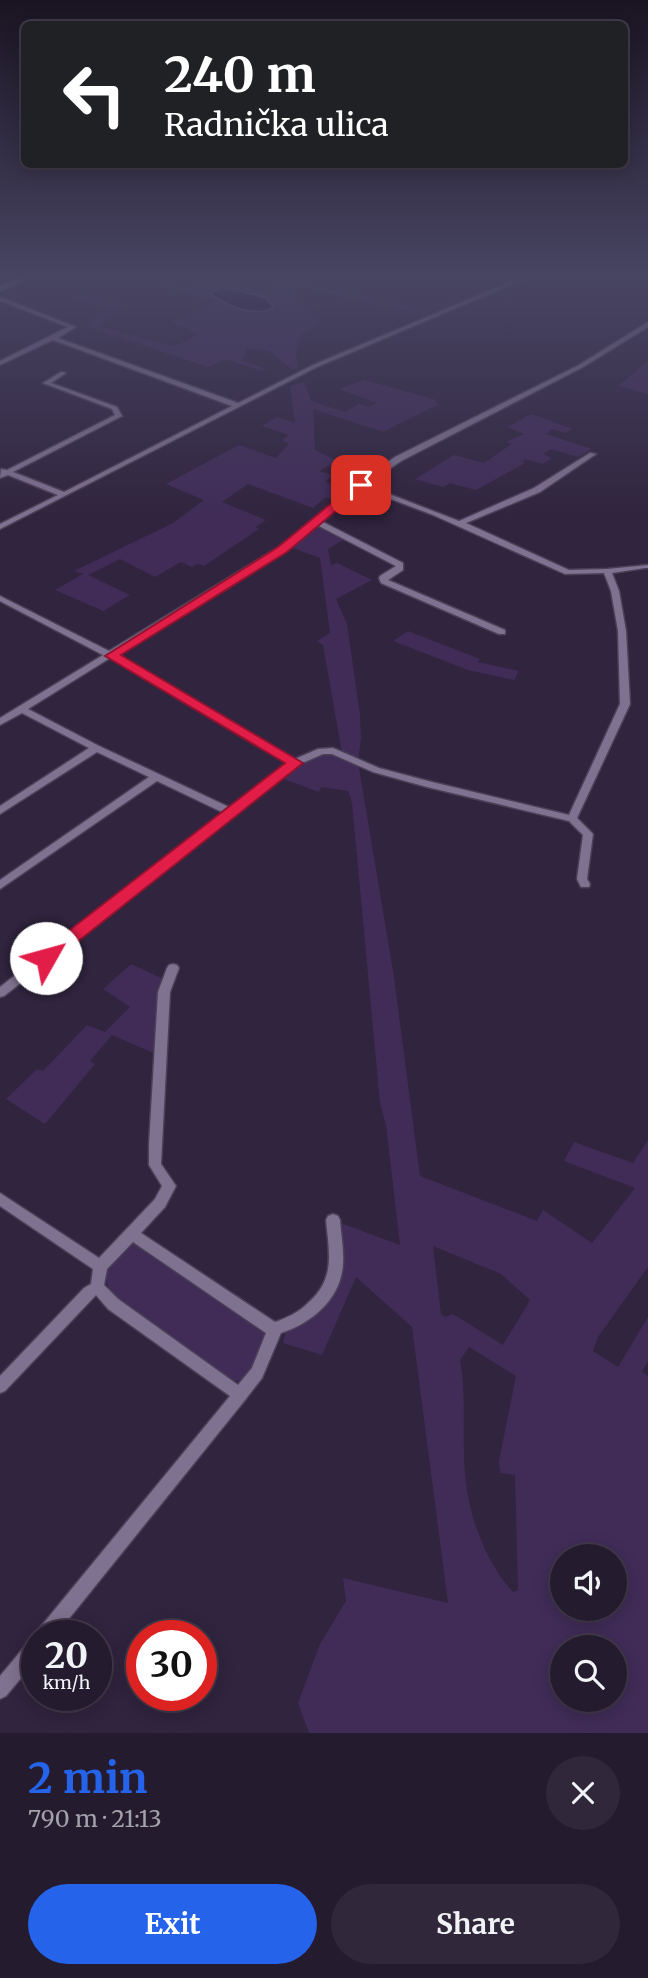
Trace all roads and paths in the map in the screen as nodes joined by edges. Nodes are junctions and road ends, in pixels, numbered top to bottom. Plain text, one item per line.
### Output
1 (113, 360) edge
2 (330, 360) edge
3 (591, 360) edge
4 (63, 373) dead end
5 (237, 405) junction
6 (593, 454) dead end
7 (2, 472) edge
8 (361, 485) junction
9 (63, 494) junction
10 (316, 521) junction
11 (460, 523) junction
12 (0, 527) edge
13 (645, 566) dead end
14 (607, 571) junction
15 (0, 598) edge
16 (502, 632) dead end
17 (112, 656) junction
18 (22, 709) junction
19 (0, 722) edge
20 (96, 748) junction
21 (295, 763) junction
22 (157, 776) junction
23 (0, 811) edge
24 (233, 813) junction
25 (574, 817) junction
26 (585, 884) dead end
27 (0, 885) edge
28 (173, 968) dead end
29 (0, 993) edge
30 (0, 1199) edge
31 (333, 1220) dead end
32 (132, 1234) junction
33 (100, 1266) junction
34 (97, 1287) junction
35 (273, 1329) junction
36 (0, 1386) edge
37 (240, 1395) junction
38 (57, 1620) edge
39 (21, 1664) edge
40 (0, 1690) edge

1 - 5 street
2 - 5 street
3 - 8 street
4 - 7 street
5 - 9 street
6 - 11 street
7 - 9 street
8 - 10 street
8 - 11 street
9 - 12 street
10 - 16 street
10 - 17 street
11 - 14 street
13 - 14 street
14 - 25 street
15 - 17 street
17 - 18 street
17 - 21 street
18 - 19 street
18 - 20 street
20 - 22 street
20 - 23 street
21 - 24 street
21 - 25 street
22 - 24 street
22 - 27 street
24 - 29 street
25 - 26 street
28 - 32 street
30 - 33 street
31 - 35 street
32 - 33 street
32 - 35 street
33 - 34 street
34 - 36 street
34 - 37 street
35 - 37 street
37 - 38 street
39 - 40 street

